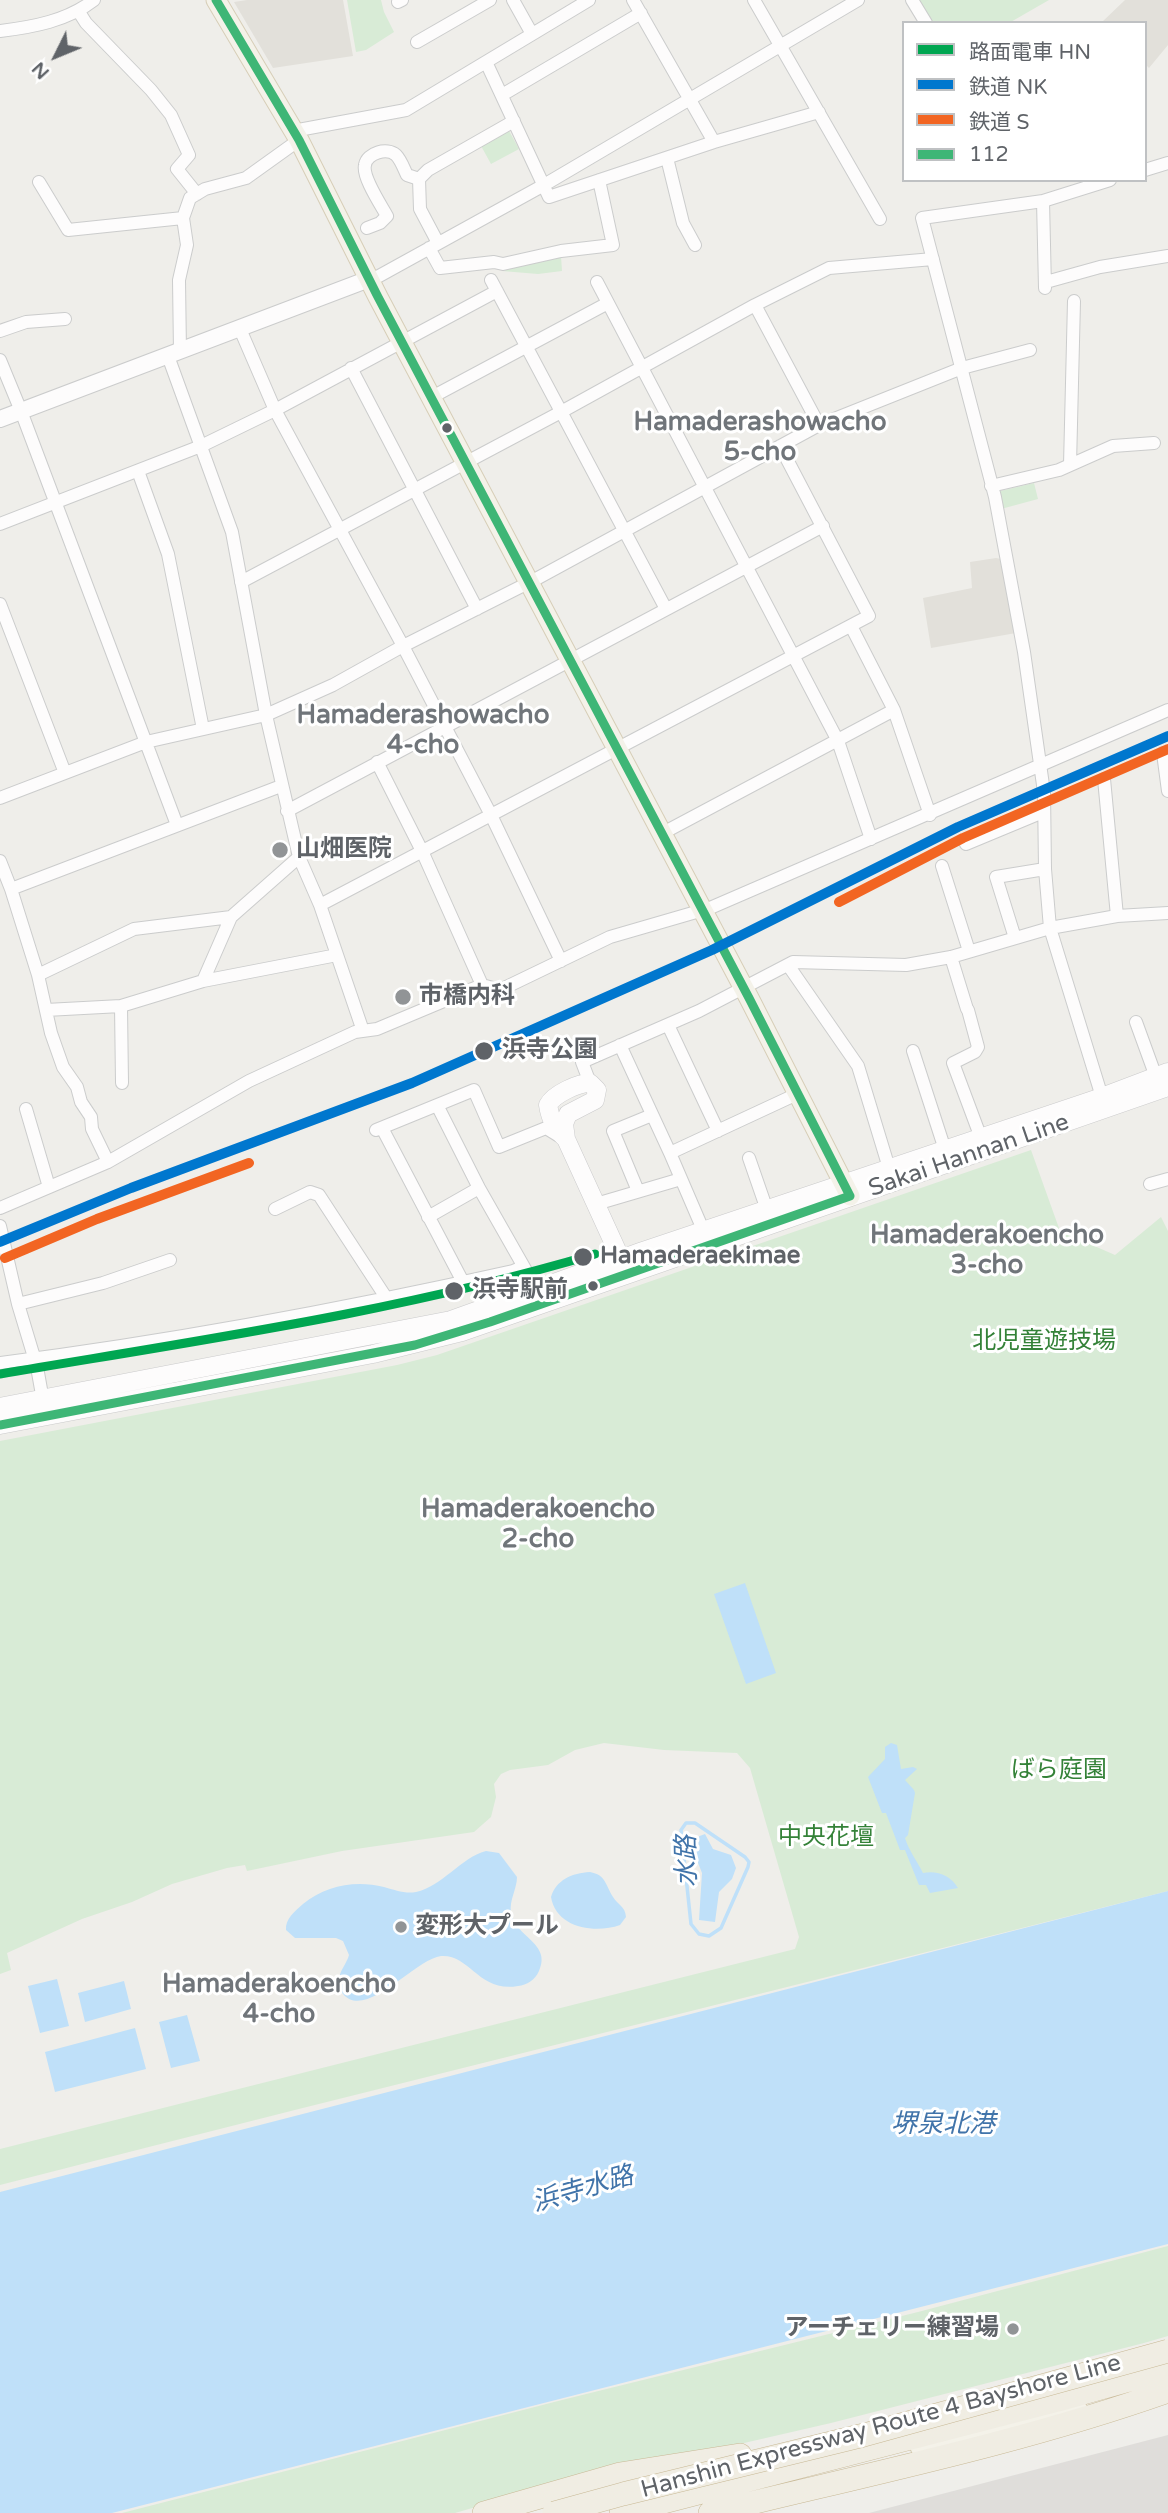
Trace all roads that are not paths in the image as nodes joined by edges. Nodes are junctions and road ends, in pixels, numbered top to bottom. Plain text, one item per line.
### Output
1 (94, 0) edge
2 (216, 0) edge
3 (490, 0) edge
4 (513, 0) edge
5 (589, 0) edge
6 (633, 0) edge
7 (859, 0) edge
8 (912, 0) edge
9 (757, 1) edge
10 (79, 12) junction
11 (641, 13) junction
12 (925, 21) edge
13 (0, 31) edge
14 (532, 34) junction
15 (417, 41) dead end
16 (779, 46) junction
17 (486, 62) junction
18 (502, 95) junction
19 (690, 98) junction
20 (819, 112) junction
21 (514, 121) junction
22 (296, 136) junction
23 (714, 142) junction
24 (667, 158) junction
25 (1168, 163) edge
26 (1147, 169) edge
27 (419, 179) junction
28 (599, 180) junction
29 (39, 182) dead end
30 (1104, 182) edge
31 (544, 185) junction
32 (197, 194) junction
33 (1043, 201) junction
34 (183, 218) junction
35 (880, 219) dead end
36 (367, 228) dead end
37 (695, 244) dead end
38 (433, 246) junction
39 (1168, 256) edge
40 (933, 259) junction
41 (369, 279) junction
42 (597, 282) dead end
43 (1074, 301) dead end
44 (608, 303) junction
45 (755, 305) junction
46 (65, 319) dead end
47 (240, 329) junction
48 (0, 331) edge
49 (401, 341) junction
50 (526, 346) junction
51 (1030, 350) dead end
52 (174, 354) junction
53 (0, 360) edge
54 (642, 367) junction
55 (351, 368) junction
56 (962, 368) junction
57 (432, 397) junction
58 (275, 410) junction
59 (21, 411) junction
60 (561, 412) junction
61 (0, 419) edge
62 (819, 425) junction
63 (1153, 443) dead end
64 (201, 446) junction
65 (780, 446) junction
66 (466, 462) junction
67 (1070, 465) junction
68 (138, 471) junction
69 (991, 486) junction
70 (706, 487) junction
71 (414, 489) junction
72 (55, 502) junction
73 (0, 524) edge
74 (823, 526) junction
75 (340, 529) junction
76 (624, 531) junction
77 (747, 566) junction
78 (241, 582) junction
79 (528, 583) junction
80 (0, 604) edge
81 (477, 609) junction
82 (666, 609) junction
83 (851, 626) junction
84 (403, 646) junction
85 (794, 656) junction
86 (569, 660) junction
87 (894, 710) junction
88 (1168, 710) edge
89 (266, 715) junction
90 (445, 727) junction
91 (203, 729) junction
92 (838, 741) junction
93 (146, 742) junction
94 (617, 749) junction
95 (1163, 753) dead end
96 (377, 762) junction
97 (1041, 766) junction
98 (65, 774) junction
99 (1104, 779) dead end
100 (1167, 783) edge
101 (281, 786) junction
102 (0, 798) edge
103 (287, 811) junction
104 (1043, 812) junction
105 (491, 815) junction
106 (930, 815) junction
107 (177, 825) junction
108 (661, 834) junction
109 (871, 839) junction
110 (966, 844) dead end
111 (422, 851) junction
112 (299, 858) junction
113 (0, 861) edge
114 (942, 866) dead end
115 (1045, 869) junction
116 (11, 889) junction
117 (320, 905) junction
118 (702, 911) junction
119 (1168, 913) edge
120 (1117, 916) junction
121 (231, 917) junction
122 (1050, 928) junction
123 (1015, 938) junction
124 (969, 951) junction
125 (337, 955) junction
126 (951, 957) junction
127 (561, 961) junction
128 (788, 965) junction
129 (38, 975) junction
130 (203, 981) junction
131 (482, 985) junction
132 (743, 988) junction
133 (121, 1006) junction
134 (46, 1010) junction
135 (1136, 1022) dead end
136 (668, 1025) junction
137 (363, 1031) junction
138 (620, 1045) junction
139 (913, 1051) dead end
140 (1164, 1078) edge
141 (122, 1083) dead end
142 (590, 1083) joint
143 (797, 1094) junction
144 (1102, 1097) junction
145 (437, 1105) junction
146 (26, 1109) dead end
147 (652, 1115) junction
148 (718, 1131) junction
149 (981, 1138) junction
150 (566, 1139) junction
151 (670, 1153) junction
152 (948, 1156) junction
153 (749, 1158) dead end
154 (108, 1162) junction
155 (889, 1168) junction
156 (681, 1179) junction
157 (1168, 1179) edge
158 (1150, 1184) dead end
159 (49, 1187) junction
160 (479, 1188) junction
161 (848, 1190) junction
162 (638, 1191) junction
163 (596, 1204) junction
164 (0, 1208) edge
165 (275, 1209) dead end
166 (767, 1210) junction
167 (428, 1217) junction
168 (0, 1226) edge
169 (704, 1232) junction
170 (170, 1260) dead end
171 (523, 1267) junction
172 (625, 1267) junction
173 (463, 1282) junction
174 (537, 1290) junction
175 (387, 1299) junction
176 (18, 1304) junction
177 (34, 1359) junction
178 (0, 1363) edge
179 (0, 1407) edge
180 (44, 1408) junction
181 (0, 1424) edge
182 (1168, 2354) edge
183 (1168, 2370) edge
184 (1168, 2390) edge
185 (740, 2455) junction
186 (484, 2513) edge
187 (521, 2513) edge
188 (554, 2513) edge
189 (621, 2513) edge
190 (666, 2513) edge
191 (710, 2513) edge

1 - 10 street
2 - 22 main road
3 - 15 street
4 - 14 street
5 - 14 street
6 - 11 street
7 - 16 street
8 - 12 street
9 - 16 street
10 - 13 street
10 - 32 street
11 - 18 street
11 - 19 street
14 - 17 street
16 - 19 street
16 - 20 street
17 - 18 street
17 - 22 street
18 - 21 street
19 - 23 street
19 - 31 street
20 - 23 street
20 - 35 street
21 - 27 street
21 - 31 street
22 - 32 street
22 - 41 main road
23 - 24 street
24 - 28 street
24 - 37 street
25 - 26 street
27 - 36 street
27 - 38 street
28 - 31 street
28 - 38 street
29 - 34 street
30 - 33 street
31 - 38 street
32 - 34 street
33 - 39 street
33 - 40 street
34 - 52 street
38 - 41 street
40 - 45 street
40 - 56 street
41 - 47 street
41 - 49 main road
42 - 44 street
43 - 67 street
44 - 50 street
44 - 54 street
45 - 54 street
45 - 62 street
46 - 48 street
47 - 52 street
47 - 58 street
49 - 50 street
49 - 55 street
49 - 57 main road
50 - 57 street
50 - 60 street
51 - 56 street
52 - 59 street
52 - 64 street
53 - 59 street
54 - 60 street
54 - 70 street
55 - 58 street
55 - 71 street
56 - 62 street
56 - 69 street
57 - 66 main road
58 - 64 street
58 - 75 street
59 - 61 street
59 - 72 street
60 - 66 street
60 - 76 street
62 - 65 street
63 - 67 street
64 - 68 street
64 - 78 street
65 - 70 street
65 - 74 street
66 - 71 street
66 - 79 main road
67 - 69 street
68 - 72 street
68 - 91 street
69 - 97 street
70 - 76 street
70 - 77 street
71 - 75 street
71 - 81 street
72 - 73 street
72 - 93 street
74 - 77 street
74 - 83 street
75 - 78 street
75 - 84 street
76 - 79 street
76 - 82 street
77 - 82 street
77 - 85 street
78 - 89 street
79 - 81 street
79 - 86 main road
80 - 98 street
81 - 84 street
82 - 86 street
83 - 85 street
83 - 87 street
84 - 89 street
84 - 90 street
85 - 92 street
85 - 94 street
86 - 90 street
86 - 94 main road
87 - 92 street
87 - 106 street
88 - 97 street
89 - 91 street
89 - 101 street
90 - 96 street
90 - 105 street
91 - 93 street
92 - 108 street
92 - 109 street
93 - 98 street
93 - 107 street
94 - 105 street
94 - 108 main road
95 - 100 street
96 - 103 street
96 - 111 street
97 - 104 street
97 - 106 street
98 - 102 street
99 - 120 street
101 - 103 street
101 - 107 street
103 - 112 street
104 - 110 street
104 - 115 street
105 - 111 street
105 - 127 street
106 - 109 street
107 - 116 street
108 - 118 main road
109 - 118 street
111 - 117 street
111 - 131 street
112 - 117 street
112 - 121 street
113 - 116 street
114 - 124 street
115 - 122 street
115 - 123 street
116 - 129 street
117 - 125 street
118 - 127 street
118 - 132 main road
119 - 120 street
120 - 122 street
121 - 129 street
121 - 130 street
122 - 123 street
122 - 144 street
123 - 124 street
124 - 126 street
125 - 130 street
125 - 137 street
126 - 128 street
126 - 149 street
127 - 131 street
128 - 132 street
128 - 155 street
129 - 134 street
130 - 133 street
131 - 137 street
132 - 136 street
132 - 143 main road
133 - 134 street
133 - 141 street
134 - 154 street
135 - 140 street
136 - 138 street
136 - 148 street
137 - 154 street
138 - 142 street
138 - 147 street
139 - 152 street
140 - 144 main road, Sakai Hannan Line
140 - 152 main road, Sakai Hannan Line
142 - 150 main road
143 - 148 street
143 - 161 main road
144 - 149 main road, Sakai Hannan Line
145 - 150 street
145 - 160 street
145 - 167 street
146 - 159 street
147 - 151 street
147 - 162 street
148 - 151 street
149 - 152 main road, Sakai Hannan Line
150 - 163 main road
151 - 156 street
152 - 155 main road, Sakai Hannan Line
152 - 161 main road, Sakai Hannan Line
153 - 166 street
154 - 159 street
155 - 161 main road, Sakai Hannan Line
156 - 162 street
156 - 169 street
157 - 158 street
159 - 164 street
160 - 167 street
160 - 171 street
161 - 166 main road, Sakai Hannan Line
161 - 172 main road, Sakai Hannan Line
162 - 163 street
163 - 172 main road
165 - 175 street
166 - 169 main road, Sakai Hannan Line
167 - 173 street
168 - 176 street
169 - 172 main road, Sakai Hannan Line
170 - 176 street
171 - 173 street
171 - 174 street
172 - 174 main road, Sakai Hannan Line
172 - 180 main road, Sakai Hannan Line
173 - 175 street
174 - 180 main road, Sakai Hannan Line
175 - 177 street
176 - 177 street
177 - 178 street
177 - 180 street
179 - 180 main road, Sakai Hannan Line
180 - 181 main road, Sakai Hannan Line
182 - 185 main road
182 - 188 highway, Hanshin Expressway Route 4 Bayshore Line, bridge
183 - 189 highway, Hanshin Expressway Route 4 Bayshore Line
184 - 190 main road
184 - 191 highway
185 - 186 highway
185 - 187 main road

